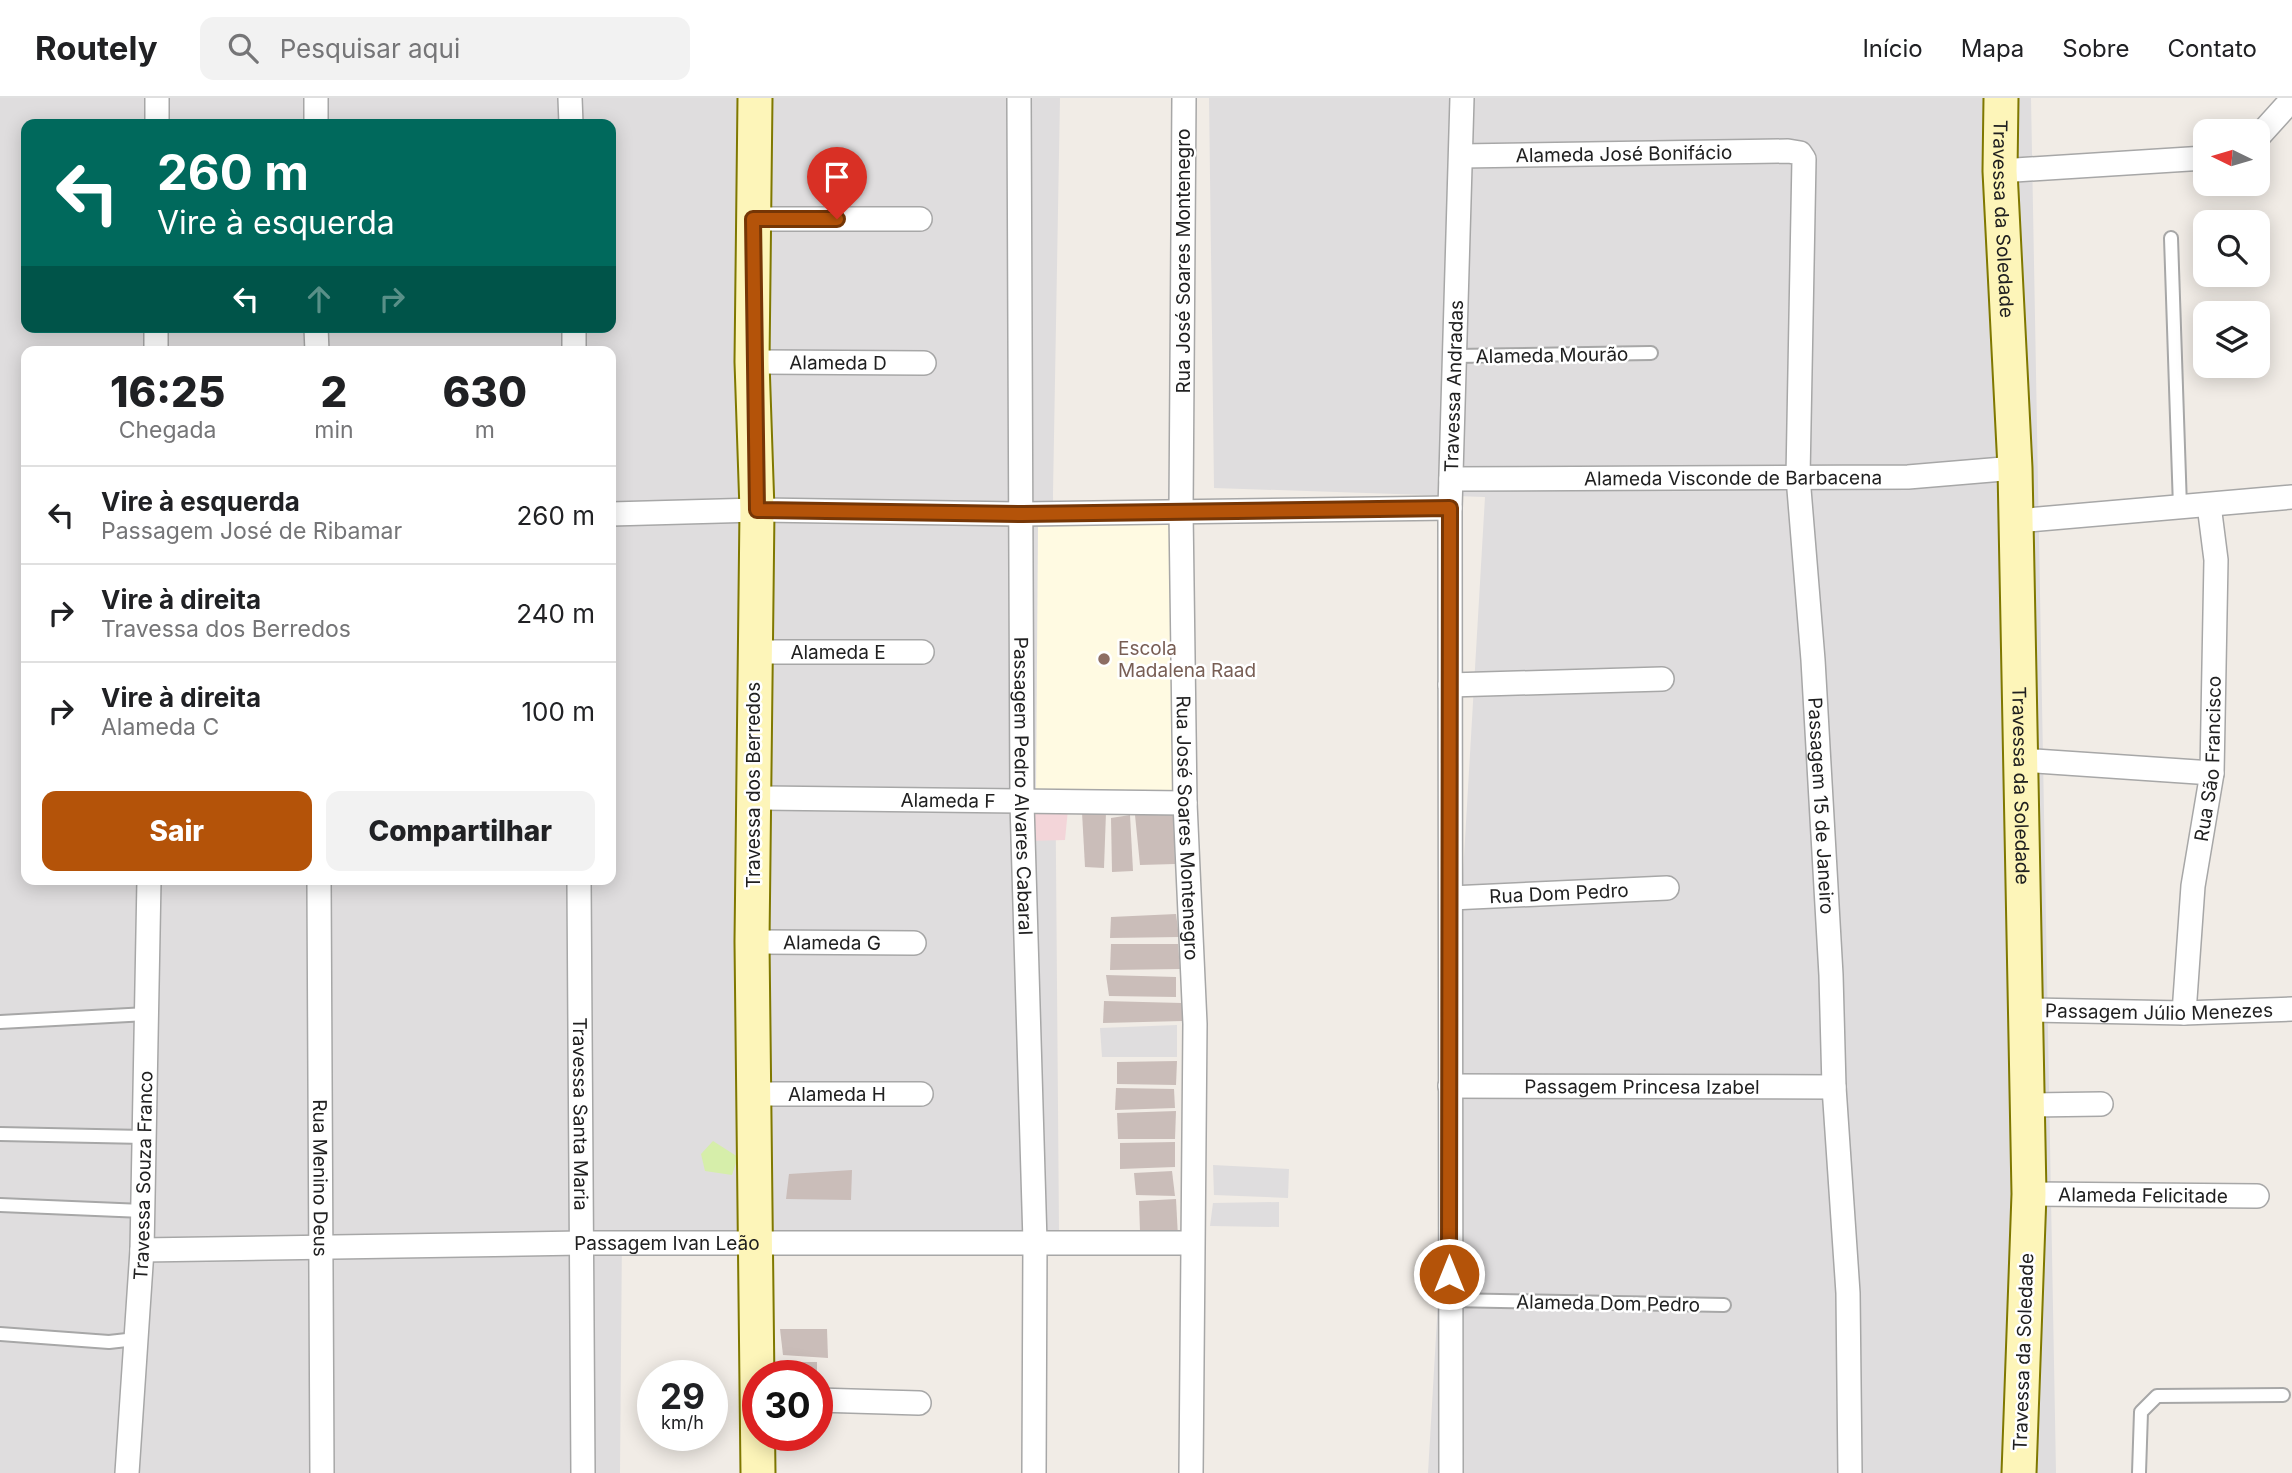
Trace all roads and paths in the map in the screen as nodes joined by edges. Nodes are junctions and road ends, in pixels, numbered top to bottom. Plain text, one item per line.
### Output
1 (157, 98) edge
2 (316, 98) edge
3 (570, 98) edge
4 (755, 98) edge
5 (1019, 98) edge
6 (1184, 98) edge
7 (1462, 98) edge
8 (2001, 98) edge
9 (2292, 104) edge
10 (157, 119) edge
11 (316, 119) edge
12 (571, 119) edge
13 (2270, 124) edge
14 (1788, 151) joint
15 (1461, 156) junction
16 (2193, 159) edge
17 (2000, 171) junction
18 (753, 219) junction
19 (920, 219) dead end
20 (2171, 238) dead end
21 (1651, 353) dead end
22 (1454, 356) junction
23 (752, 362) junction
24 (924, 363) dead end
25 (2015, 468) junction
26 (1798, 477) junction
27 (1451, 478) junction
28 (2292, 497) edge
29 (2209, 505) junction
30 (2180, 507) junction
31 (1450, 508) junction
32 (757, 510) junction
33 (1181, 511) junction
34 (616, 514) edge
35 (1023, 514) junction
36 (2016, 521) junction
37 (754, 652) junction
38 (922, 652) dead end
39 (1662, 679) dead end
40 (1450, 684) junction
41 (2021, 760) junction
42 (2212, 773) junction
43 (754, 798) junction
44 (1022, 803) junction
45 (1185, 803) junction
46 (149, 885) edge
47 (319, 885) edge
48 (579, 885) edge
49 (1667, 888) dead end
50 (1451, 898) junction
51 (752, 942) junction
52 (914, 943) dead end
53 (2292, 1009) edge
54 (2026, 1010) junction
55 (2184, 1013) junction
56 (147, 1014) junction
57 (0, 1022) edge
58 (1450, 1086) junction
59 (1835, 1087) junction
60 (752, 1094) junction
61 (921, 1094) dead end
62 (2101, 1104) dead end
63 (2028, 1105) junction
64 (0, 1134) edge
65 (144, 1137) junction
66 (2029, 1194) junction
67 (2257, 1196) dead end
68 (0, 1205) edge
69 (143, 1211) junction
70 (755, 1242) junction
71 (1035, 1242) junction
72 (581, 1243) junction
73 (1192, 1243) junction
74 (321, 1247) junction
75 (142, 1250) junction
76 (1449, 1300) junction
77 (1724, 1305) dead end
78 (0, 1334) edge
79 (136, 1339) junction
80 (757, 1360) edge
81 (2283, 1395) dead end
82 (833, 1401) edge
83 (919, 1403) dead end
84 (758, 1451) edge
85 (127, 1473) edge
86 (322, 1473) edge
87 (583, 1473) edge
88 (758, 1473) edge
89 (1034, 1473) edge
90 (1191, 1473) edge
91 (1451, 1473) edge
92 (1850, 1473) edge
93 (2019, 1473) edge
94 (2140, 1473) edge

1 - 10 street
2 - 11 street
3 - 12 street
4 - 18 street, Travessa dos Berredos
5 - 35 street, Passagem Pedro Alvares Cabaral
6 - 33 street, Rua José Soares Montenegro
7 - 15 street, Travessa Andradas
8 - 17 street, Travessa da Soledade
9 - 13 street
14 - 15 street, Alameda José Bonifácio
14 - 26 street, Passagem 15 de Janeiro
15 - 22 street, Travessa Andradas
16 - 17 street
17 - 25 street, Travessa da Soledade
18 - 19 street
18 - 23 street, Travessa dos Berredos
20 - 30 lane
21 - 22 lane, Alameda Mourão
22 - 27 street, Travessa Andradas
23 - 24 street, Alameda D
23 - 32 street, Travessa dos Berredos
25 - 26 street, Alameda Visconde de Barbacena
25 - 36 street, Travessa da Soledade
26 - 27 street, Alameda Visconde de Barbacena
26 - 59 street, Passagem 15 de Janeiro
27 - 31 street, Travessa Andradas
28 - 29 street
29 - 30 street
29 - 42 street, Rua São Francisco
30 - 36 street
31 - 33 street
31 - 40 street, Travessa Andradas
32 - 34 street
32 - 35 street
32 - 37 street, Travessa dos Berredos
33 - 35 street
33 - 45 street, Rua José Soares Montenegro
35 - 44 street, Passagem Pedro Alvares Cabaral
36 - 41 street, Travessa da Soledade
37 - 38 street, Alameda E
37 - 43 street, Travessa dos Berredos
39 - 40 street
40 - 50 street, Travessa Andradas
41 - 42 street
41 - 54 street, Travessa da Soledade
42 - 55 street, Rua São Francisco
43 - 44 street, Alameda F
43 - 51 street, Travessa dos Berredos
44 - 45 street, Alameda F
44 - 71 street, Passagem Pedro Alvares Cabaral
45 - 73 street, Rua José Soares Montenegro
46 - 56 street, Travessa Souza Franco
47 - 74 street, Rua Menino Deus
48 - 72 street, Travessa Santa Maria
49 - 50 street, Rua Dom Pedro
50 - 58 street, Travessa Andradas
51 - 52 street, Alameda G
51 - 60 street, Travessa dos Berredos
53 - 55 street, Passagem Júlio Menezes
54 - 55 street, Passagem Júlio Menezes
54 - 63 street, Travessa da Soledade
56 - 57 lane
56 - 65 street, Travessa Souza Franco
58 - 59 street, Passagem Princesa Izabel
58 - 76 street, Travessa Andradas
59 - 92 street, Passagem 15 de Janeiro
60 - 61 street, Alameda H
60 - 70 street, Travessa dos Berredos
62 - 63 street
63 - 66 street, Travessa da Soledade
64 - 65 lane
65 - 69 street, Travessa Souza Franco
66 - 67 street, Alameda Felicitade
66 - 93 street, Travessa da Soledade
68 - 69 lane
69 - 75 street, Travessa Souza Franco
70 - 71 street, Passagem Ivan Leão
70 - 72 street, Passagem Ivan Leão
70 - 80 street, Travessa dos Berredos
71 - 73 street, Passagem Ivan Leão
71 - 89 street, Passagem Pedro Alvares Cabaral
72 - 74 street, Passagem Ivan Leão
72 - 87 street, Travessa Santa Maria
73 - 90 street, Rua José Soares Montenegro
74 - 75 street, Passagem Ivan Leão
74 - 86 street, Rua Menino Deus
75 - 79 street, Travessa Souza Franco
76 - 77 lane, Alameda Dom Pedro
76 - 91 street, Travessa Andradas
78 - 79 lane
79 - 85 street, Travessa Souza Franco
81 - 94 lane
82 - 83 street
84 - 88 street, Travessa dos Berredos

